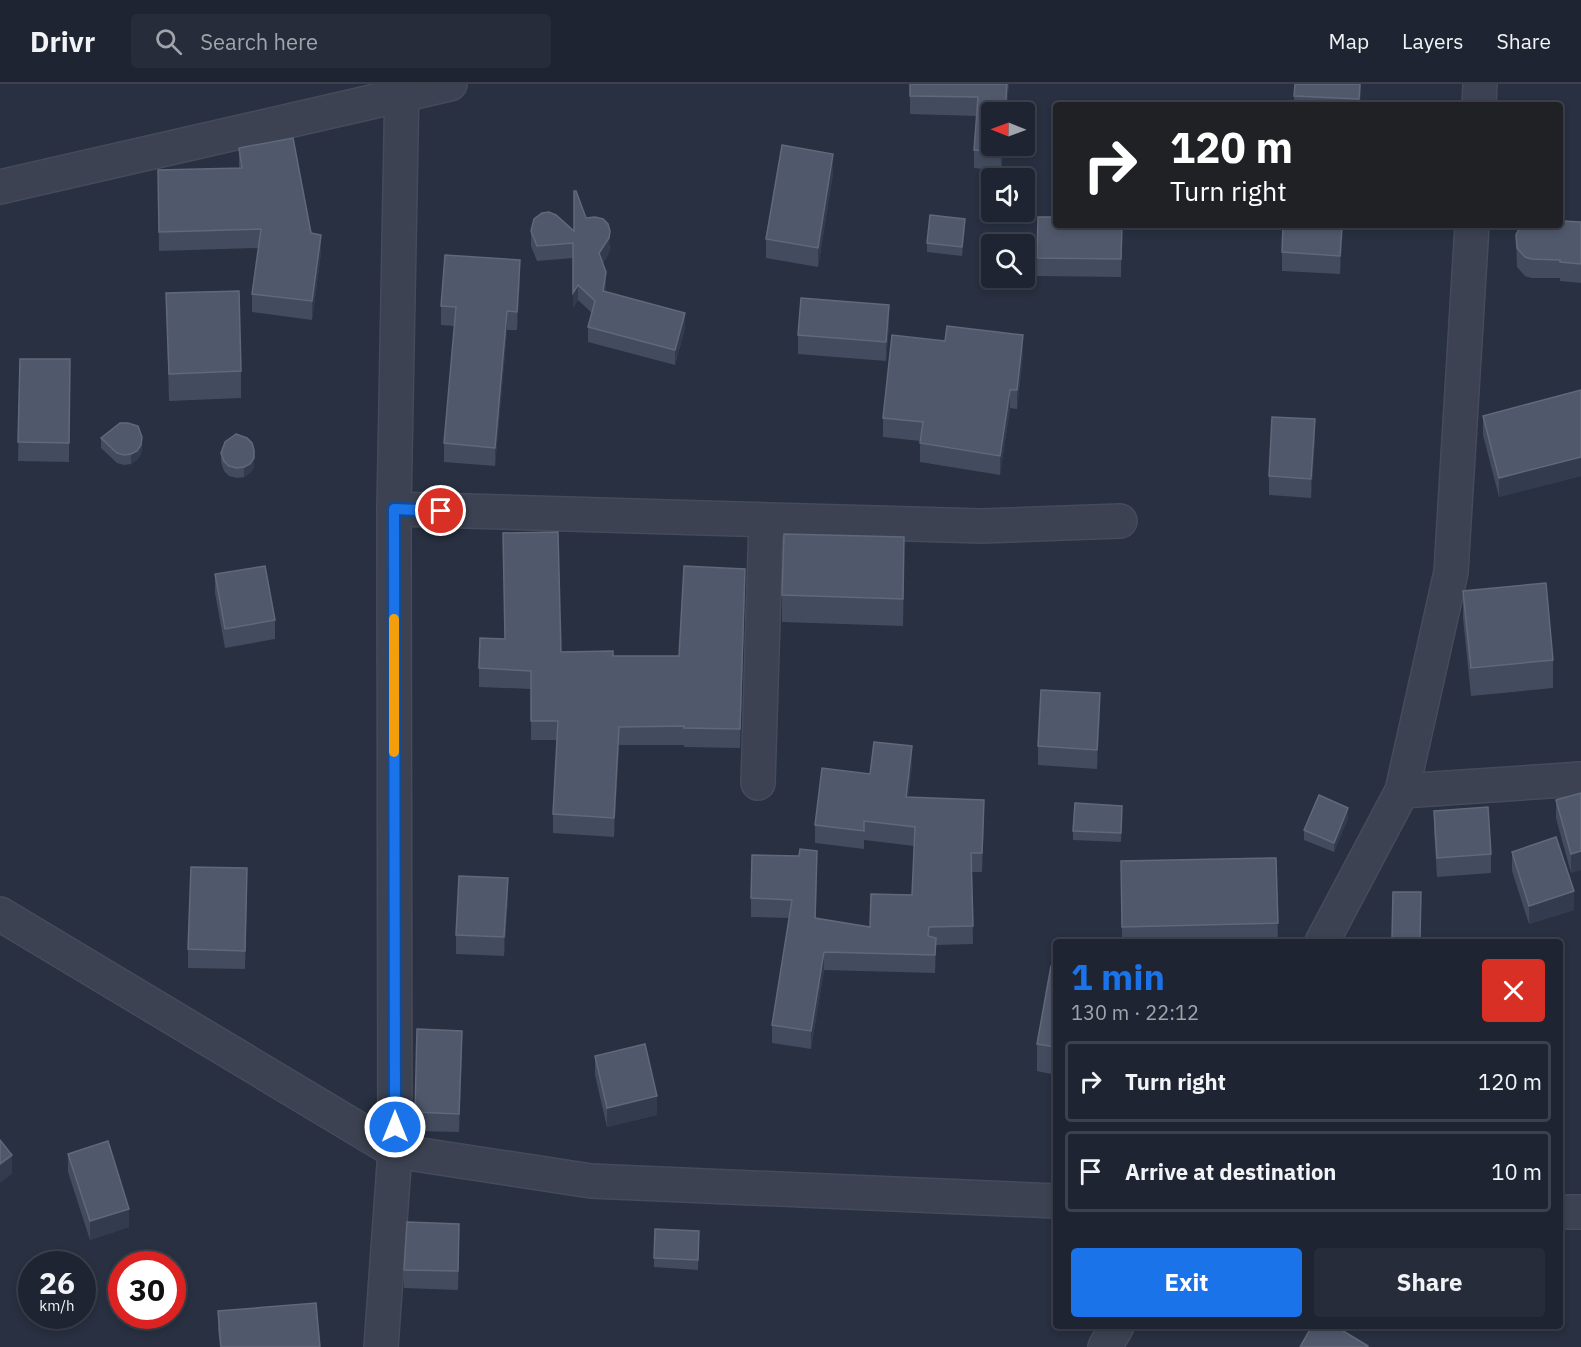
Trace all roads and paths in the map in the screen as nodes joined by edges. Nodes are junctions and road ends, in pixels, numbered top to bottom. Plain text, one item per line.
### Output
1 (450, 84) edge
2 (1480, 84) edge
3 (403, 89) edge
4 (1479, 102) edge
5 (0, 187) edge
6 (1472, 228) edge
7 (394, 509) junction
8 (766, 521) junction
9 (1120, 521) dead end
10 (1581, 779) edge
11 (758, 783) dead end
12 (1402, 791) junction
13 (0, 914) edge
14 (1324, 939) edge
15 (395, 1151) junction
16 (1053, 1201) edge
17 (1563, 1212) edge
18 (1581, 1212) edge
19 (1115, 1329) edge
20 (381, 1347) edge
21 (1105, 1347) edge

1 - 3 street
2 - 4 street
3 - 5 street
3 - 7 street
6 - 12 street
7 - 8 street
7 - 15 street
8 - 9 street
8 - 11 street
10 - 12 street
12 - 14 street
13 - 15 street
15 - 16 street
15 - 20 street
17 - 18 street
19 - 21 street

